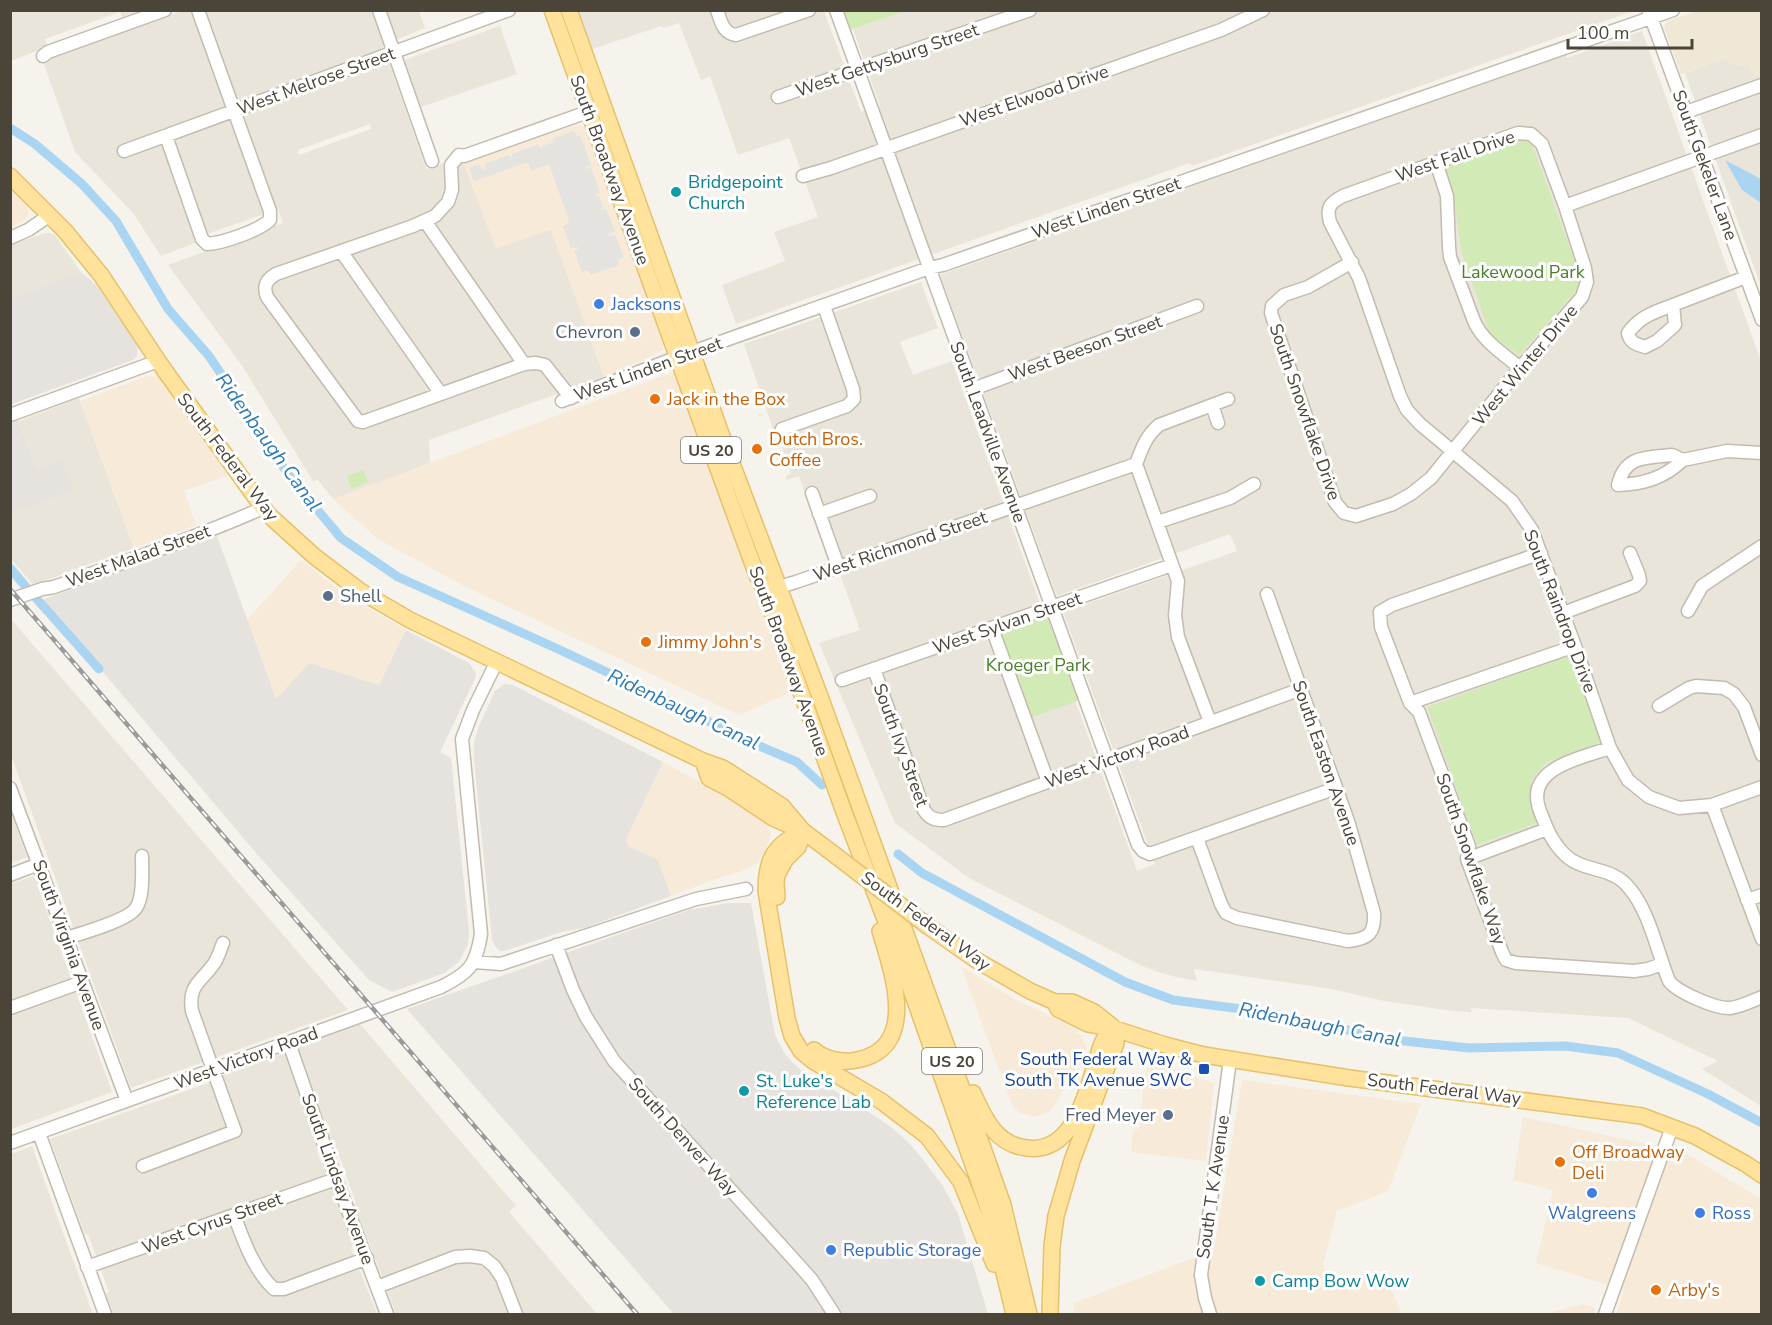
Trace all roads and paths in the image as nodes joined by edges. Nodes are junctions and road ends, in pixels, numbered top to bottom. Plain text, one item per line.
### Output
1 (165, 10) edge
2 (198, 10) edge
3 (379, 10) edge
4 (509, 10) edge
5 (552, 10) edge
6 (569, 10) edge
7 (717, 10) edge
8 (809, 10) edge
9 (836, 10) edge
10 (1030, 10) edge
11 (1263, 10) edge
12 (1673, 10) edge
13 (1650, 14) edge
14 (394, 52) junction
15 (43, 56) dead end
16 (858, 70) junction
17 (1761, 85) edge
18 (778, 97) dead end
19 (604, 106) junction
20 (234, 111) junction
21 (590, 111) junction
22 (1686, 112) junction
23 (1761, 135) edge
24 (166, 136) junction
25 (886, 148) junction
26 (123, 151) dead end
27 (1702, 156) junction
28 (432, 161) dead end
29 (1436, 162) junction
30 (10, 176) edge
31 (803, 176) dead end
32 (1565, 206) junction
33 (50, 215) junction
34 (425, 221) junction
35 (10, 238) edge
36 (341, 250) junction
37 (1352, 262) junction
38 (929, 268) junction
39 (1746, 277) junction
40 (1673, 305) dead end
41 (824, 306) junction
42 (1197, 306) dead end
43 (1761, 320) edge
44 (693, 352) junction
45 (678, 357) junction
46 (158, 361) junction
47 (524, 364) junction
48 (1520, 368) junction
49 (973, 389) junction
50 (441, 394) junction
51 (1228, 399) dead end
52 (1212, 405) junction
53 (10, 415) edge
54 (1218, 423) dead end
55 (782, 429) dead end
56 (1452, 452) junction
57 (1761, 453) edge
58 (1683, 460) junction
59 (1136, 464) junction
60 (1254, 484) dead end
61 (812, 493) dead end
62 (870, 496) dead end
63 (1015, 506) junction
64 (263, 508) junction
65 (819, 514) junction
66 (1158, 522) junction
67 (1761, 546) edge
68 (1541, 553) junction
69 (1630, 553) dead end
70 (1172, 565) junction
71 (835, 569) junction
72 (772, 589) junction
73 (1267, 594) dead end
74 (10, 600) edge
75 (1052, 607) junction
76 (1688, 611) dead end
77 (1563, 613) junction
78 (992, 628) junction
79 (1575, 646) junction
80 (496, 661) junction
81 (874, 669) junction
82 (842, 680) dead end
83 (1301, 689) junction
84 (1410, 703) junction
85 (1659, 706) dead end
86 (1210, 722) junction
87 (1610, 748) junction
88 (1761, 755) edge
89 (1107, 760) junction
90 (1048, 782) junction
91 (1761, 787) edge
92 (10, 788) edge
93 (1336, 788) junction
94 (1712, 804) junction
95 (932, 819) joint
96 (1547, 829) junction
97 (803, 831) junction
98 (1197, 838) junction
99 (857, 843) junction
100 (142, 856) dead end
101 (1467, 859) junction
102 (39, 864) junction
103 (10, 875) edge
104 (746, 889) dead end
105 (1761, 895) edge
106 (1747, 900) junction
107 (67, 938) junction
108 (1761, 939) edge
109 (223, 943) dead end
110 (556, 945) junction
111 (474, 962) junction
112 (1662, 964) junction
113 (82, 982) junction
114 (1761, 997) edge
115 (10, 1008) edge
116 (1116, 1029) junction
117 (944, 1037) junction
118 (289, 1043) junction
119 (1230, 1060) junction
120 (213, 1070) junction
121 (127, 1101) junction
122 (1672, 1127) junction
123 (39, 1133) junction
124 (10, 1143) edge
125 (142, 1166) dead end
126 (1761, 1175) edge
127 (336, 1179) junction
128 (234, 1215) junction
129 (367, 1258) junction
130 (87, 1267) junction
131 (377, 1287) junction
132 (105, 1314) edge
133 (387, 1314) edge
134 (516, 1314) edge
135 (834, 1314) edge
136 (1014, 1314) edge
137 (1029, 1314) edge
138 (1050, 1314) edge
139 (1210, 1314) edge
140 (1605, 1314) edge

1 - 15 street
2 - 20 street
3 - 14 street
4 - 14 street, West Melrose Street
5 - 21 main road, South Broadway Avenue / US 20
6 - 19 main road, South Broadway Avenue / US 20
7 - 8 street
9 - 16 street, South Leadville Avenue
10 - 16 street, West Gettysburg Street
11 - 25 street, West Elwood Drive
12 - 13 street, West Linden Street
13 - 22 street, South Gekeler Lane
13 - 38 street, West Linden Street
14 - 20 street, West Melrose Street
14 - 28 street
16 - 18 street, West Gettysburg Street
16 - 25 street, South Leadville Avenue
17 - 22 street
19 - 21 street
19 - 44 main road, South Broadway Avenue / US 20
20 - 24 street, West Melrose Street
20 - 24 street
21 - 34 street
21 - 45 main road, South Broadway Avenue / US 20
22 - 27 street, South Gekeler Lane
23 - 27 street
24 - 26 street, West Melrose Street
25 - 31 street, West Elwood Drive
25 - 38 street, South Leadville Avenue
27 - 32 street
27 - 39 street, South Gekeler Lane
29 - 32 street, West Fall Drive
29 - 37 street, West Fall Drive
29 - 48 street
30 - 33 main road, South Federal Way
32 - 48 street, West Winter Drive
33 - 35 street
33 - 46 main road, South Federal Way
34 - 36 street
34 - 47 street
36 - 50 street
36 - 50 street
37 - 56 street, South Raindrop Drive
37 - 56 street, South Snowflake Drive
38 - 41 street, West Linden Street
38 - 49 street, South Leadville Avenue
39 - 40 street
39 - 43 street, South Gekeler Lane
41 - 44 street, West Linden Street
41 - 55 street
42 - 49 street, West Beeson Street
44 - 45 street, West Linden Street
44 - 72 main road, South Broadway Avenue / US 20
45 - 47 street, West Linden Street
45 - 72 main road, South Broadway Avenue / US 20
46 - 53 street
46 - 64 main road, South Federal Way
47 - 50 street
48 - 56 street, West Winter Drive
49 - 63 street, South Leadville Avenue
51 - 52 street
52 - 54 street
52 - 59 street
56 - 68 street, South Raindrop Drive
57 - 58 street
58 - 58 street
59 - 63 street, West Richmond Street
59 - 66 street
60 - 66 street
61 - 65 street
62 - 65 street
63 - 71 street, West Richmond Street
63 - 75 street, South Leadville Avenue
64 - 74 street, West Malad Street
64 - 80 main road, South Federal Way
65 - 71 street
66 - 70 street
67 - 76 street
68 - 77 street, South Raindrop Drive
68 - 84 street, South Snowflake Way
69 - 77 street
70 - 75 street, West Sylvan Street
70 - 86 street
71 - 72 street, West Richmond Street
72 - 99 main road, South Broadway Avenue / US 20
72 - 117 main road, South Broadway Avenue / US 20
73 - 83 street, South Easton Avenue
75 - 78 street, West Sylvan Street
75 - 89 street, South Leadville Avenue
77 - 79 street, South Raindrop Drive
78 - 81 street, West Sylvan Street
78 - 90 street
79 - 84 street
79 - 87 street, South Raindrop Drive
80 - 97 main road, South Federal Way
80 - 111 street
81 - 82 street, West Sylvan Street
81 - 95 street, South Ivy Street
83 - 86 street, West Victory Road
83 - 93 street, South Easton Avenue
84 - 101 street, South Snowflake Way
85 - 88 street
86 - 89 street, West Victory Road
87 - 94 street, South Raindrop Drive
87 - 96 street
89 - 90 street, West Victory Road
89 - 98 street, South Leadville Avenue
90 - 95 street, West Victory Road
91 - 94 street, South Raindrop Drive
92 - 102 street, South Virginia Avenue
93 - 98 street
93 - 98 street, South Easton Avenue
94 - 106 street
96 - 101 street
96 - 112 street
97 - 99 main road
97 - 116 main road, South Federal Way, bridge
97 - 136 main road
99 - 136 main road, South Broadway Avenue / US 20
100 - 107 street
101 - 112 street, South Snowflake Way
102 - 103 street
102 - 107 street, South Virginia Avenue
104 - 110 street
105 - 106 street
106 - 108 street
107 - 113 street, South Virginia Avenue
109 - 120 street
110 - 111 street
110 - 135 street, South Denver Way
111 - 118 street, West Victory Road
112 - 114 street
113 - 115 street
113 - 121 street, South Virginia Avenue
116 - 117 main road
116 - 119 main road, South Federal Way
116 - 138 main road
117 - 137 main road, South Broadway Avenue / US 20
118 - 120 street, West Victory Road
118 - 127 street, South Lindsay Avenue
119 - 122 main road, South Federal Way
119 - 139 street, South T K Avenue
120 - 121 street, West Victory Road
120 - 125 street
121 - 123 street, West Victory Road
122 - 126 main road, South Federal Way
122 - 140 street
123 - 124 street, West Victory Road
123 - 130 street
127 - 128 street, West Cyrus Street
127 - 129 street, South Lindsay Avenue
128 - 129 street
128 - 130 street, West Cyrus Street
129 - 131 street, South Lindsay Avenue
130 - 132 street
131 - 133 street, South Lindsay Avenue
131 - 134 street

